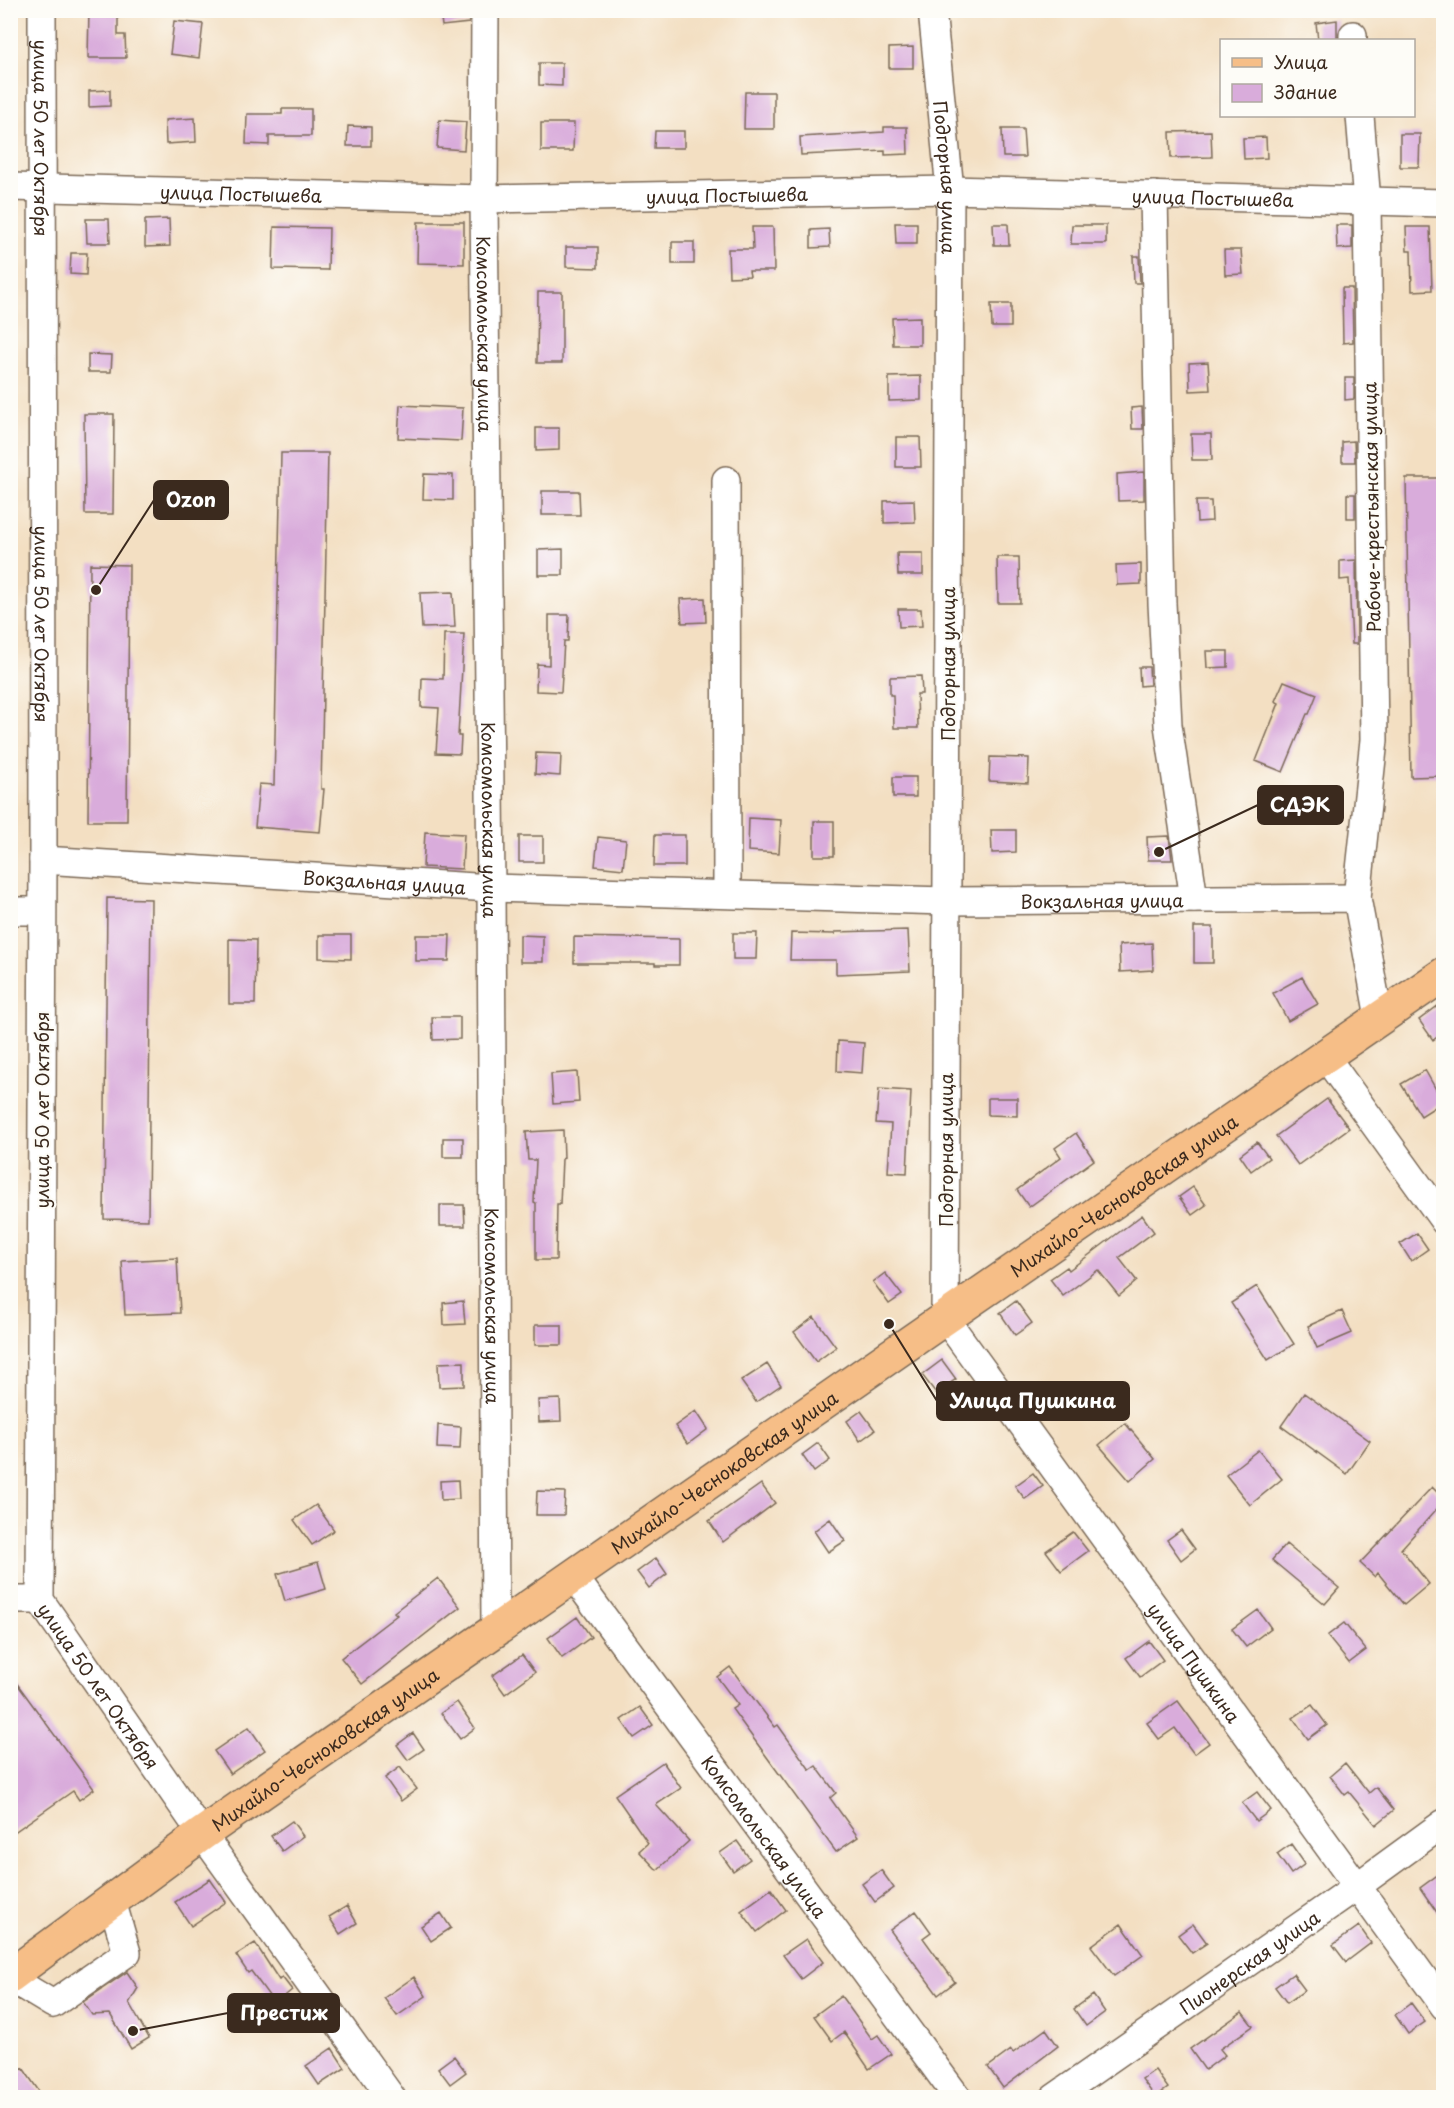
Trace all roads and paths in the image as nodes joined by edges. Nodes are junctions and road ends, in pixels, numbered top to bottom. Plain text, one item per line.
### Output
1 (42, 10) edge
2 (485, 10) edge
3 (932, 10) edge
4 (1360, 117) edge
5 (10, 187) edge
6 (41, 187) junction
7 (950, 190) junction
8 (1154, 195) junction
9 (484, 199) junction
10 (1367, 202) junction
11 (1443, 203) edge
12 (726, 480) dead end
13 (43, 860) junction
14 (491, 888) junction
15 (727, 893) junction
16 (1357, 898) junction
17 (1194, 899) junction
18 (946, 901) junction
19 (10, 911) edge
20 (42, 911) junction
21 (1443, 974) edge
22 (1379, 1017) junction
23 (1325, 1056) junction
24 (1443, 1221) edge
25 (945, 1318) junction
26 (574, 1577) junction
27 (10, 1600) edge
28 (40, 1600) junction
29 (495, 1630) junction
30 (1443, 1823) edge
31 (202, 1834) junction
32 (1356, 1887) junction
33 (112, 1900) junction
34 (10, 1977) edge
35 (1443, 2006) edge
36 (392, 2097) edge
37 (958, 2097) edge
38 (1054, 2097) edge

1 - 6 street, улица 50 лет Октября
2 - 9 street, Комсомольская улица
3 - 7 street, Подгорная улица
4 - 10 street, Рабоче-крестьянская улица
5 - 6 street, улица Постышева
6 - 9 street, улица Постышева
6 - 13 street, улица 50 лет Октября
7 - 8 street, улица Постышева
7 - 9 street, улица Постышева
7 - 18 street, Подгорная улица
8 - 10 street, улица Постышева
8 - 17 street
9 - 14 street, Комсомольская улица
10 - 11 street, улица Постышева
10 - 16 street, Рабоче-крестьянская улица
12 - 15 street
13 - 14 street, Вокзальная улица
13 - 20 street, улица 50 лет Октября
14 - 15 street, Вокзальная улица
14 - 29 street, Комсомольская улица
15 - 18 street, Вокзальная улица
16 - 17 street, Вокзальная улица
16 - 22 street
17 - 18 street, Вокзальная улица
18 - 25 street, Подгорная улица
19 - 20 street
20 - 28 street, улица 50 лет Октября
21 - 22 main road, Михайло-Чесноковская улица
22 - 23 main road, Михайло-Чесноковская улица
23 - 24 street
23 - 25 main road, Михайло-Чесноковская улица
25 - 26 main road, Михайло-Чесноковская улица
25 - 32 street, улица Пушкина
26 - 29 main road, Михайло-Чесноковская улица
26 - 37 street, Комсомольская улица
27 - 28 street
28 - 31 street, улица 50 лет Октября
29 - 31 main road, Михайло-Чесноковская улица
30 - 32 street, Пионерская улица
31 - 33 main road, Михайло-Чесноковская улица
31 - 36 street, улица 50 лет Октября
32 - 35 street, улица Пушкина
32 - 38 street, Пионерская улица
33 - 34 main road, Михайло-Чесноковская улица
33 - 34 street

